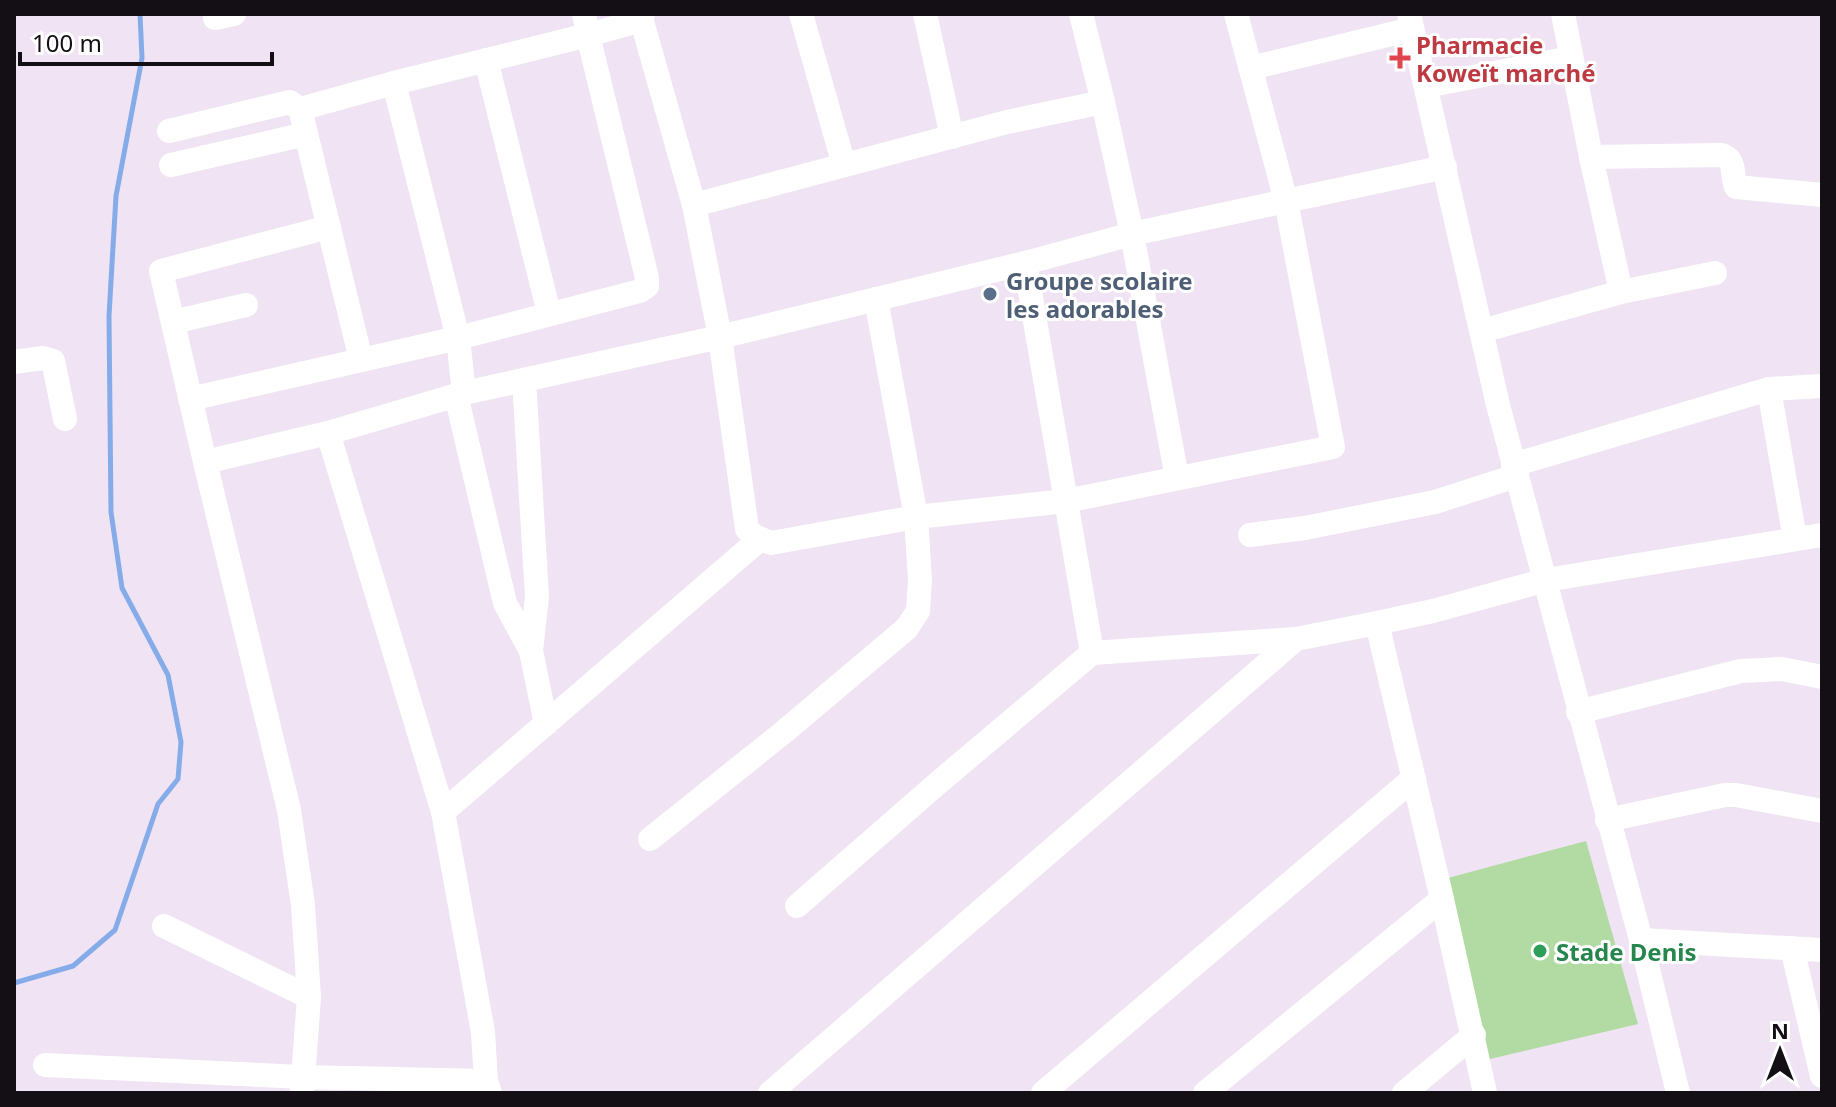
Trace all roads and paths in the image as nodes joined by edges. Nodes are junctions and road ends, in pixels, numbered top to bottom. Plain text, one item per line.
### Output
1 (801, 14) edge
2 (925, 14) edge
3 (1081, 14) edge
4 (1236, 14) edge
5 (1563, 14) edge
6 (642, 16) edge
7 (1411, 22) edge
8 (586, 24) edge
9 (1571, 58) junction
10 (486, 60) junction
11 (1251, 68) junction
12 (394, 83) junction
13 (1426, 86) junction
14 (1103, 102) junction
15 (300, 109) junction
16 (169, 131) dead end
17 (306, 134) junction
18 (952, 137) junction
19 (1591, 157) junction
20 (171, 165) dead end
21 (844, 165) junction
22 (1445, 167) junction
23 (1822, 195) edge
24 (1286, 201) junction
25 (694, 205) junction
26 (329, 227) junction
27 (1132, 234) junction
28 (1025, 263) junction
29 (1715, 273) dead end
30 (1621, 292) junction
31 (876, 299) junction
32 (246, 305) dead end
33 (549, 313) junction
34 (173, 322) junction
35 (1482, 331) junction
36 (720, 337) junction
37 (458, 338) junction
38 (361, 360) junction
39 (14, 362) edge
40 (524, 380) junction
41 (1822, 386) edge
42 (1769, 389) junction
43 (460, 394) junction
44 (190, 399) junction
45 (65, 419) dead end
46 (328, 433) junction
47 (205, 462) junction
48 (1514, 470) junction
49 (1177, 478) junction
50 (1066, 501) junction
51 (916, 517) junction
52 (1250, 535) dead end
53 (1822, 535) edge
54 (760, 539) junction
55 (1795, 539) junction
56 (1546, 580) junction
57 (1377, 623) junction
58 (1296, 639) junction
59 (531, 651) junction
60 (1092, 653) junction
61 (1822, 677) edge
62 (1578, 712) junction
63 (546, 724) junction
64 (1414, 778) junction
65 (1822, 811) edge
66 (443, 812) junction
67 (1607, 820) junction
68 (650, 839) dead end
69 (1442, 899) junction
70 (797, 906) dead end
71 (164, 926) dead end
72 (1641, 940) junction
73 (1792, 948) junction
74 (1822, 950) edge
75 (309, 997) junction
76 (1474, 1035) junction
77 (45, 1065) dead end
78 (1822, 1076) edge
79 (302, 1085) edge
80 (488, 1087) edge
81 (770, 1093) edge
82 (1043, 1093) edge
83 (1205, 1093) edge
84 (1404, 1093) edge
85 (1485, 1093) edge
86 (1678, 1093) edge

1 - 21 street
2 - 18 street
3 - 14 street
4 - 11 street
5 - 9 street
6 - 8 street
6 - 25 street
7 - 11 street
7 - 13 street
8 - 10 street
8 - 33 street
9 - 13 street
9 - 19 street
10 - 12 street
10 - 33 street
11 - 24 street
12 - 15 street
12 - 37 street
13 - 22 street
14 - 18 street
14 - 27 street
15 - 16 street
15 - 17 street
17 - 20 street
17 - 26 street
18 - 21 street
19 - 23 street
19 - 30 street
21 - 25 street
22 - 24 street
22 - 35 street
24 - 27 street
24 - 49 street
25 - 36 street
26 - 34 street
26 - 38 street
27 - 28 street
27 - 49 street
28 - 31 street
28 - 50 street
29 - 30 street
30 - 35 street
31 - 36 street
31 - 51 street
32 - 34 street
33 - 37 street
34 - 44 street
35 - 48 street
36 - 40 street
36 - 54 street
37 - 38 street
37 - 43 street
38 - 44 street
39 - 45 street
40 - 43 street
40 - 59 street
41 - 42 street
42 - 48 street
42 - 55 street
43 - 46 street
43 - 59 street
44 - 47 street
46 - 47 street
46 - 66 street
47 - 75 street
48 - 52 street
48 - 56 street
49 - 50 street
50 - 51 street
50 - 60 street
51 - 54 street
51 - 68 street
53 - 55 street
54 - 63 street
55 - 56 street
56 - 57 street
56 - 62 street
57 - 58 street
57 - 64 street
58 - 60 street
58 - 81 street
59 - 63 street
60 - 70 street
61 - 62 street
62 - 67 street
63 - 66 street
64 - 69 street
64 - 82 street
65 - 67 street
66 - 80 street
67 - 72 street
69 - 76 street
69 - 83 street
71 - 75 street
72 - 73 street
72 - 86 street
73 - 74 street
73 - 78 street
75 - 79 street
76 - 84 street
76 - 85 street
77 - 79 street
79 - 80 street

